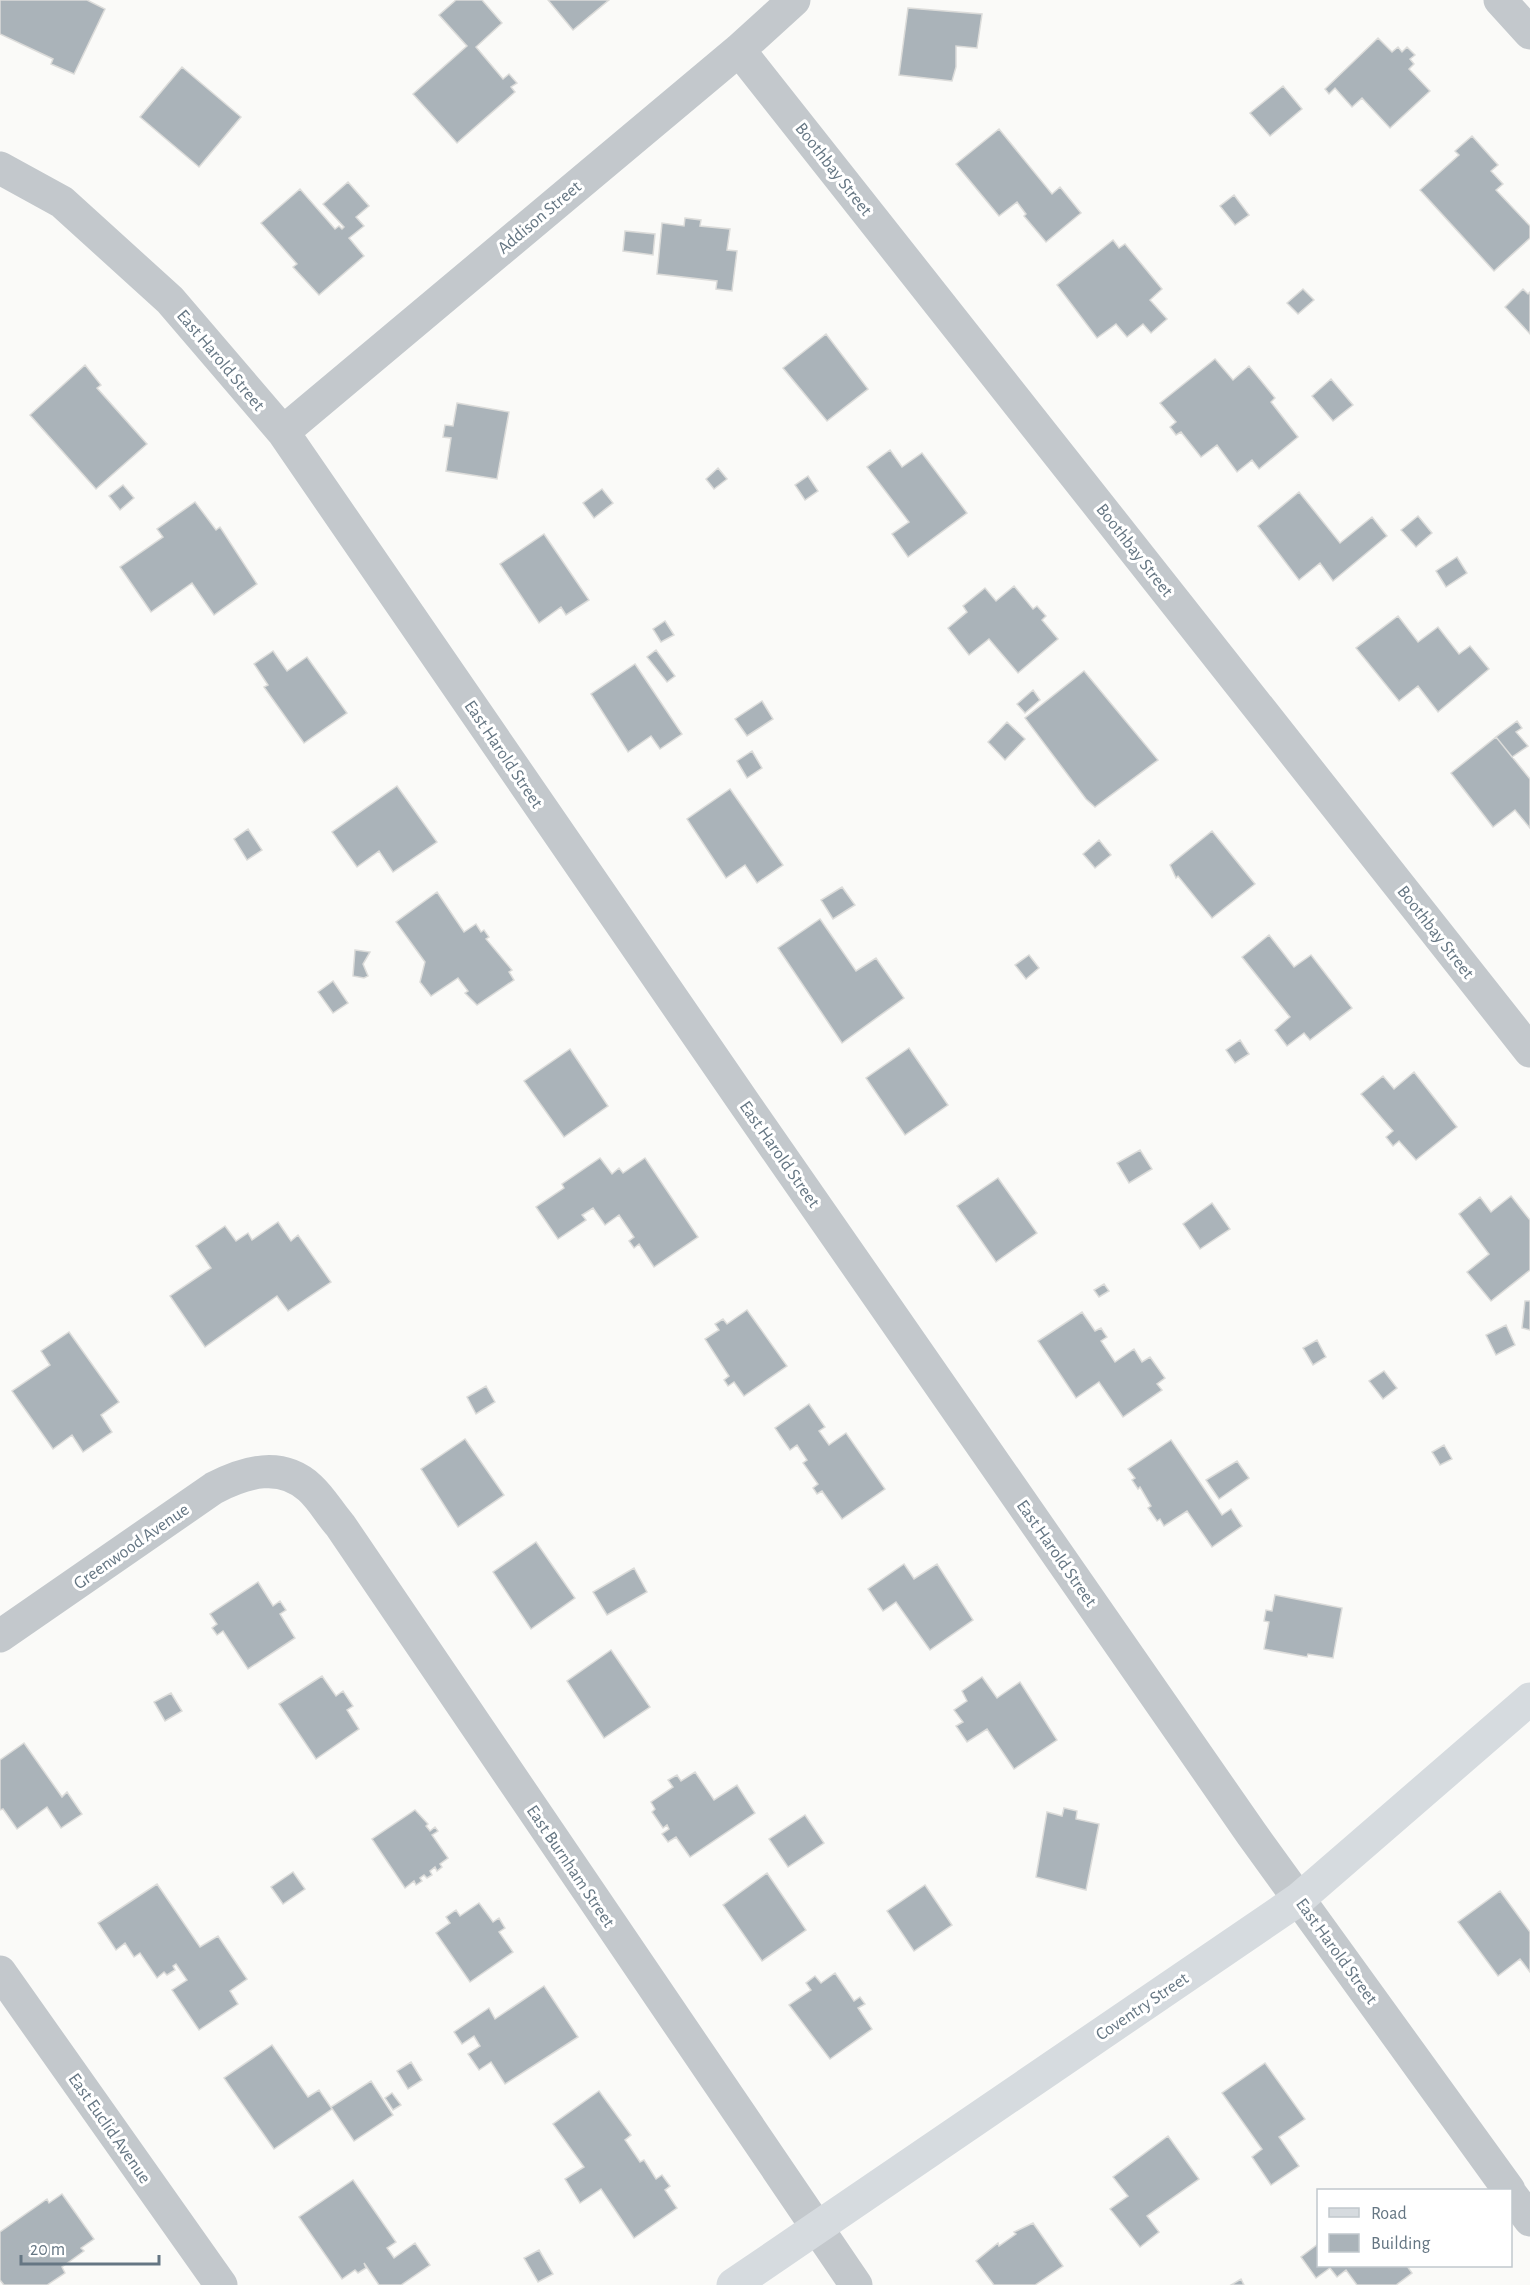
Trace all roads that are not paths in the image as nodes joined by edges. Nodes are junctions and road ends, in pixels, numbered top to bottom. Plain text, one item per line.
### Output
1 (794, 0) edge
2 (1500, 0) edge
3 (1530, 33) edge
4 (739, 50) junction
5 (0, 168) edge
6 (283, 432) junction
7 (1530, 1051) edge
8 (268, 1471) joint
9 (0, 1636) edge
10 (1530, 1699) edge
11 (1299, 1899) junction
12 (0, 1972) edge
13 (1508, 2189) edge
14 (1512, 2195) edge
15 (1530, 2220) edge
16 (816, 2227) junction
17 (221, 2285) edge
18 (733, 2285) edge
19 (856, 2285) edge

1 - 4 street, Addison Street
2 - 3 street
4 - 6 street, Addison Street
4 - 7 street, Boothbay Street
5 - 6 street, East Harold Street
6 - 11 street, East Harold Street
8 - 9 street, Greenwood Avenue
8 - 16 street, East Burnham Street
10 - 11 street, Coventry Street
11 - 13 street, East Harold Street
11 - 16 street, Coventry Street
12 - 17 street, East Euclid Avenue
14 - 15 street, East Harold Street
16 - 18 street, Coventry Street
16 - 19 street, East Burnham Street

